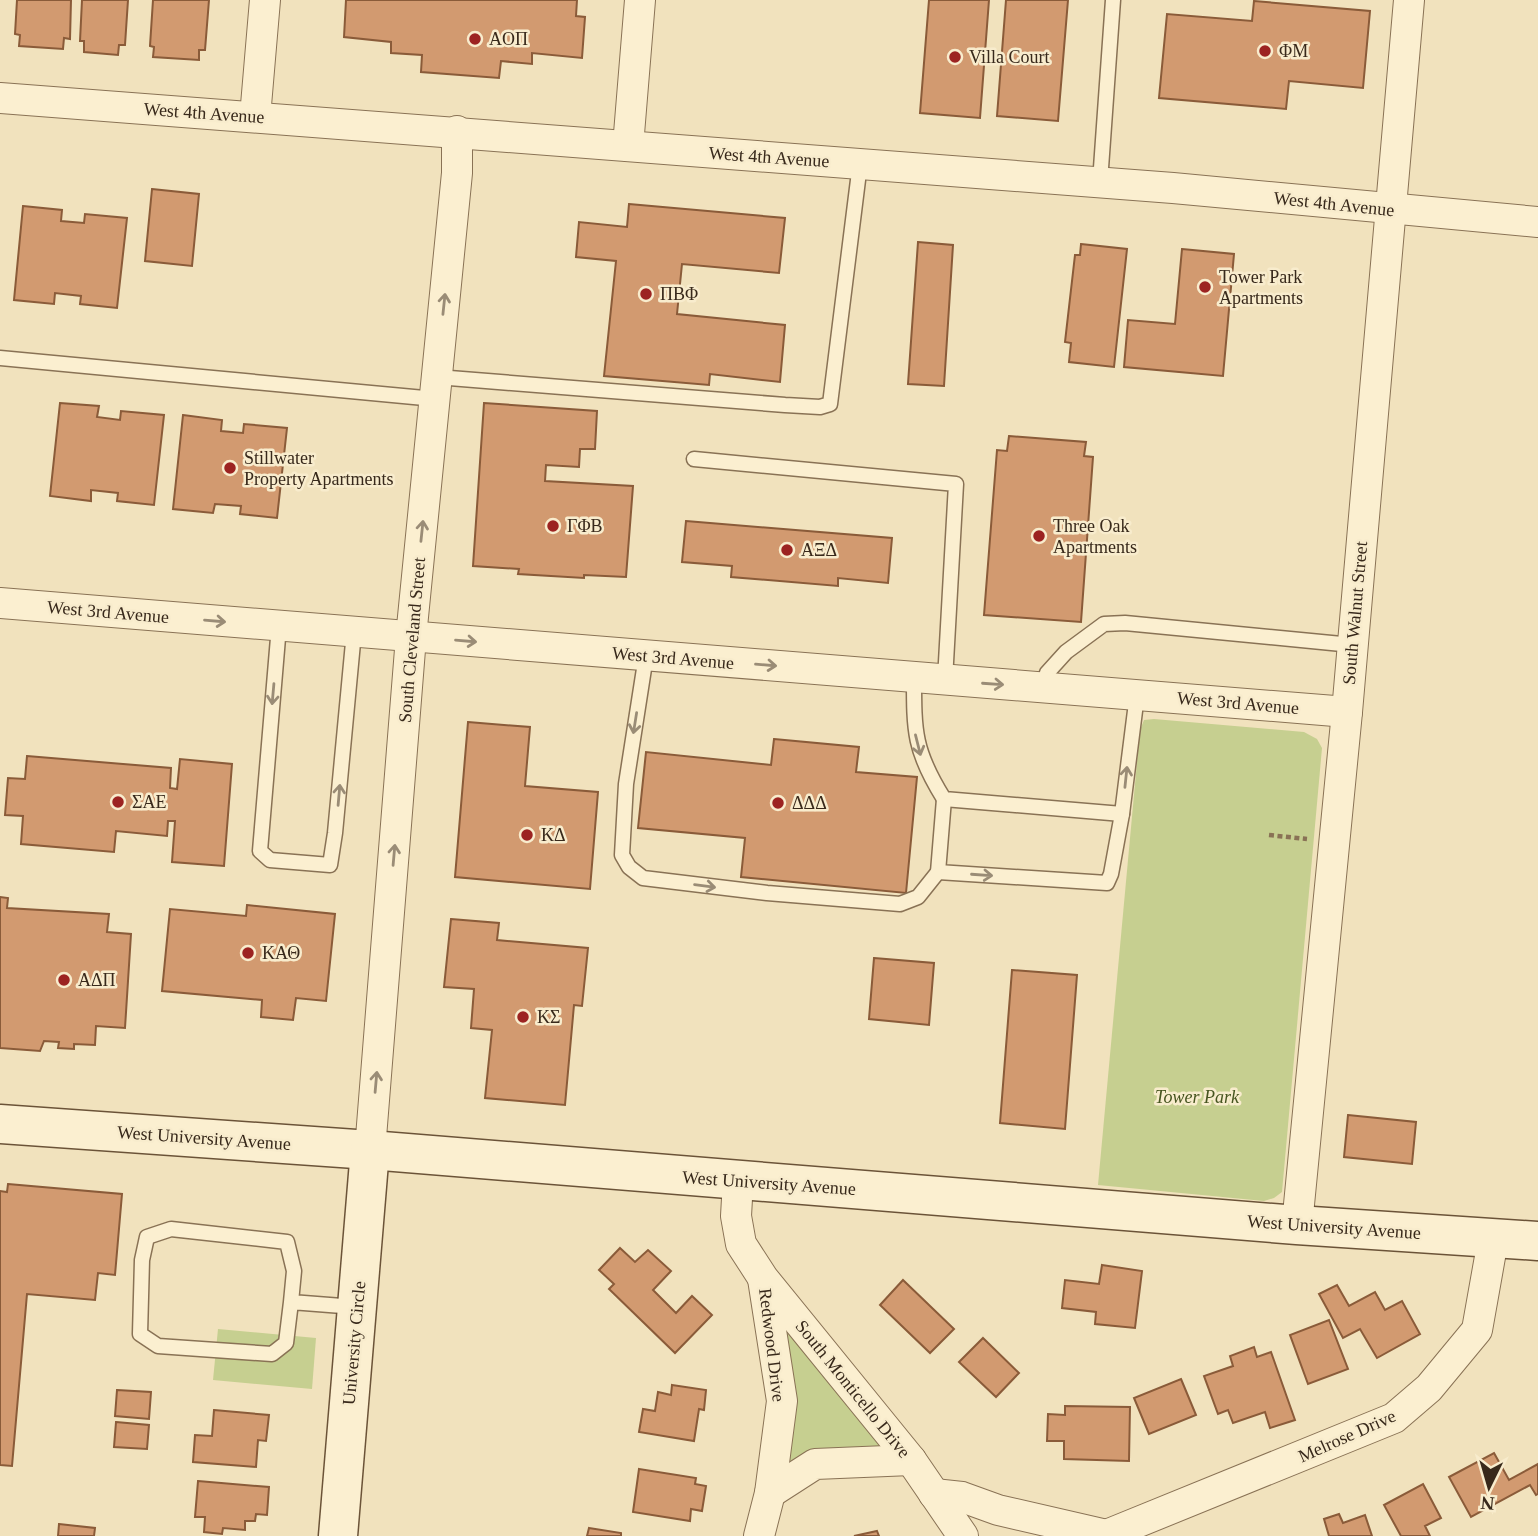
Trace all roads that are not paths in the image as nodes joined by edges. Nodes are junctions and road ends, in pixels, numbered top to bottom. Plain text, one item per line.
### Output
1 (265, 0) edge
2 (640, 0) edge
3 (1113, 0) edge
4 (1409, 0) edge
5 (0, 98) edge
6 (255, 117) junction
7 (457, 131) junction
8 (628, 146) junction
9 (860, 164) junction
10 (1100, 182) junction
11 (1391, 210) junction
12 (1538, 222) edge
13 (0, 358) edge
14 (436, 388) junction
15 (694, 458) dead end
16 (0, 603) edge
17 (279, 626) junction
18 (354, 632) junction
19 (411, 637) junction
20 (1352, 645) junction
21 (646, 656) junction
22 (914, 677) junction
23 (945, 680) junction
24 (1042, 687) junction
25 (1137, 695) junction
26 (1347, 712) junction
27 (944, 799) junction
28 (1122, 814) junction
29 (938, 872) junction
30 (0, 1124) edge
31 (370, 1150) junction
32 (738, 1181) junction
33 (1297, 1225) junction
34 (1493, 1240) junction
35 (1538, 1241) edge
36 (763, 1278) junction
37 (291, 1302) junction
38 (356, 1308) junction
39 (911, 1460) junction
40 (770, 1493) junction
41 (934, 1494) junction
42 (1105, 1535) edge
43 (338, 1536) edge
44 (759, 1536) edge
45 (963, 1536) edge

1 - 6 street
2 - 8 street
3 - 10 lane
4 - 11 street, South Walnut Street
5 - 6 street, West 4th Avenue
6 - 7 street, West 4th Avenue
7 - 8 street, West 4th Avenue
14 -> 7 street, South Cleveland Street
8 - 9 street, West 4th Avenue
9 - 10 street, West 4th Avenue
9 - 14 lane
10 - 11 street, West 4th Avenue
11 - 12 street, West 4th Avenue
11 - 20 street, South Walnut Street
13 - 14 lane
19 -> 14 street, South Cleveland Street
15 - 23 lane
16 -> 17 street, West 3rd Avenue
17 - 18 street, West 3rd Avenue
17 -> 18 lane
18 - 19 street, West 3rd Avenue
19 -> 21 street, West 3rd Avenue
31 -> 19 street, South Cleveland Street
20 - 24 lane
20 - 26 street, South Walnut Street
21 -> 22 street, West 3rd Avenue
21 -> 29 lane
22 - 23 street, West 3rd Avenue
22 -> 27 lane
23 -> 24 street, West 3rd Avenue
24 - 25 street, West 3rd Avenue
25 - 26 street, West 3rd Avenue
28 -> 25 lane
26 - 33 street, South Walnut Street
27 - 28 lane
27 - 29 lane
29 -> 28 lane
30 - 31 street, West University Avenue
31 - 32 street, West University Avenue
31 - 38 street, University Circle
32 - 33 street, West University Avenue
32 - 36 street, South Monticello Drive
33 - 34 street, West University Avenue
34 - 35 street, West University Avenue
34 - 42 street, Melrose Drive
36 - 39 street, South Monticello Drive
36 - 40 street, Redwood Drive
37 - 37 lane
37 - 38 lane
38 - 43 street, University Circle
39 - 40 street
39 - 41 street, South Monticello Drive
40 - 44 street, Redwood Drive
41 - 42 street
41 - 45 street, South Monticello Drive

